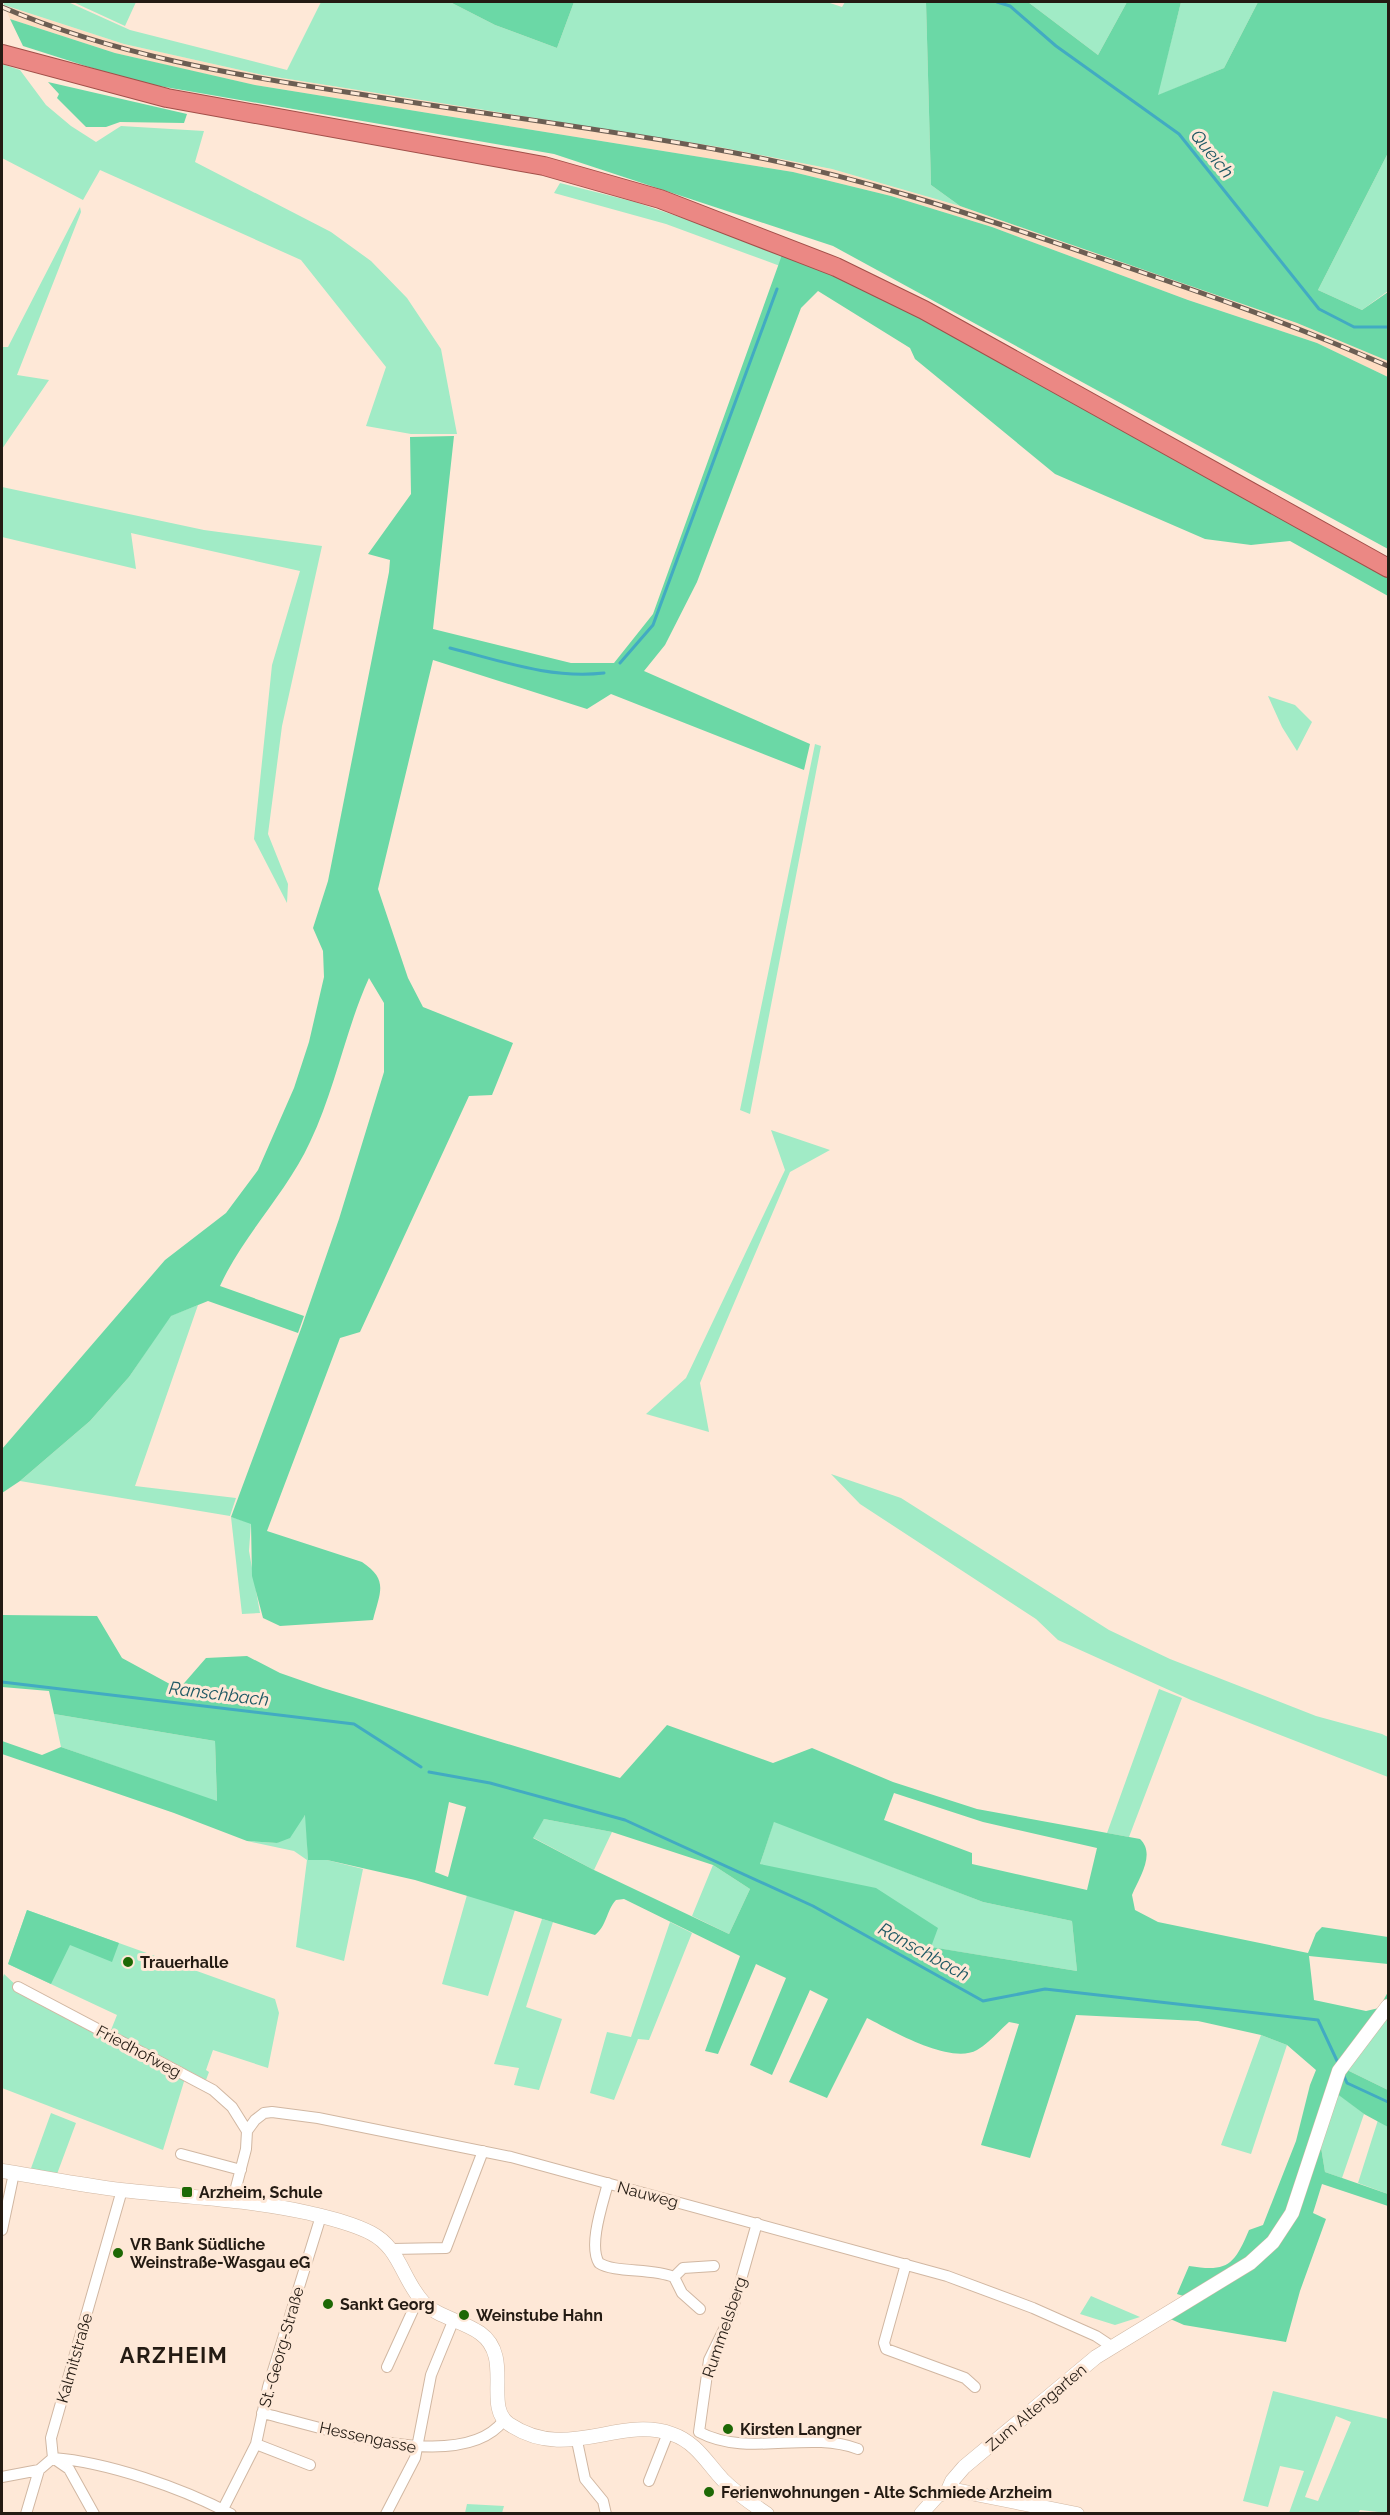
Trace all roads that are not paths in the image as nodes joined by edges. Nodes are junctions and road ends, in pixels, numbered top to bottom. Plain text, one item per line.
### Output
1 (2, 54) edge
2 (1389, 568) edge
3 (18, 1987) dead end
4 (1389, 2006) edge
5 (246, 2131) junction
6 (483, 2151) junction
7 (181, 2154) dead end
8 (241, 2169) junction
9 (8, 2172) edge
10 (608, 2183) junction
11 (122, 2190) junction
12 (233, 2199) junction
13 (321, 2216) junction
14 (757, 2223) junction
15 (2, 2230) edge
16 (392, 2249) junction
17 (906, 2264) junction
18 (714, 2266) dead end
19 (674, 2277) junction
20 (419, 2296) junction
21 (700, 2309) dead end
22 (454, 2319) junction
23 (1111, 2346) junction
24 (387, 2367) dead end
25 (975, 2387) dead end
26 (262, 2413) junction
27 (504, 2420) junction
28 (699, 2432) junction
29 (668, 2433) junction
30 (685, 2440) junction
31 (577, 2441) junction
32 (256, 2444) junction
33 (418, 2448) junction
34 (858, 2449) dead end
35 (53, 2458) junction
36 (310, 2465) dead end
37 (39, 2470) junction
38 (2, 2477) edge
39 (649, 2481) dead end
40 (948, 2490) junction
41 (227, 2511) edge
42 (26, 2514) edge
43 (94, 2514) edge
44 (386, 2514) edge
45 (606, 2514) edge
46 (767, 2514) edge
47 (921, 2514) edge
48 (1077, 2514) edge

1 - 2 highway
3 - 5 street, Friedhofweg
4 - 23 street, Zum Altengarten
5 - 6 street, Nauweg
5 - 8 street
6 - 10 street, Nauweg
6 - 16 street
7 - 8 street
8 - 12 street
9 - 11 street
9 - 15 street
10 - 14 street, Nauweg
10 - 19 street
11 - 12 street
11 - 35 street, Kalmitstraße
12 - 13 street
13 - 16 street
13 - 26 street, St.-Georg-Straße
14 - 17 street, Nauweg
14 - 28 street, Rummelsberg
16 - 20 street
17 - 23 street, Nauweg
17 - 25 street
18 - 19 street
19 - 21 street
20 - 22 street
20 - 24 street
22 - 27 street
22 - 33 street
23 - 40 street, Zum Altengarten
26 - 32 street, St.-Georg-Straße
26 - 33 street, Hessengasse
27 - 31 street
27 - 33 street, Hessengasse
28 - 30 street
28 - 34 street
29 - 30 street
29 - 31 street
29 - 39 street
30 - 46 street
31 - 45 street
32 - 36 street
32 - 41 street, St.-Georg-Straße
33 - 44 street
35 - 37 street
35 - 41 street
35 - 43 street
37 - 38 street
37 - 42 street
40 - 47 street, Zum Altengarten
40 - 48 street

